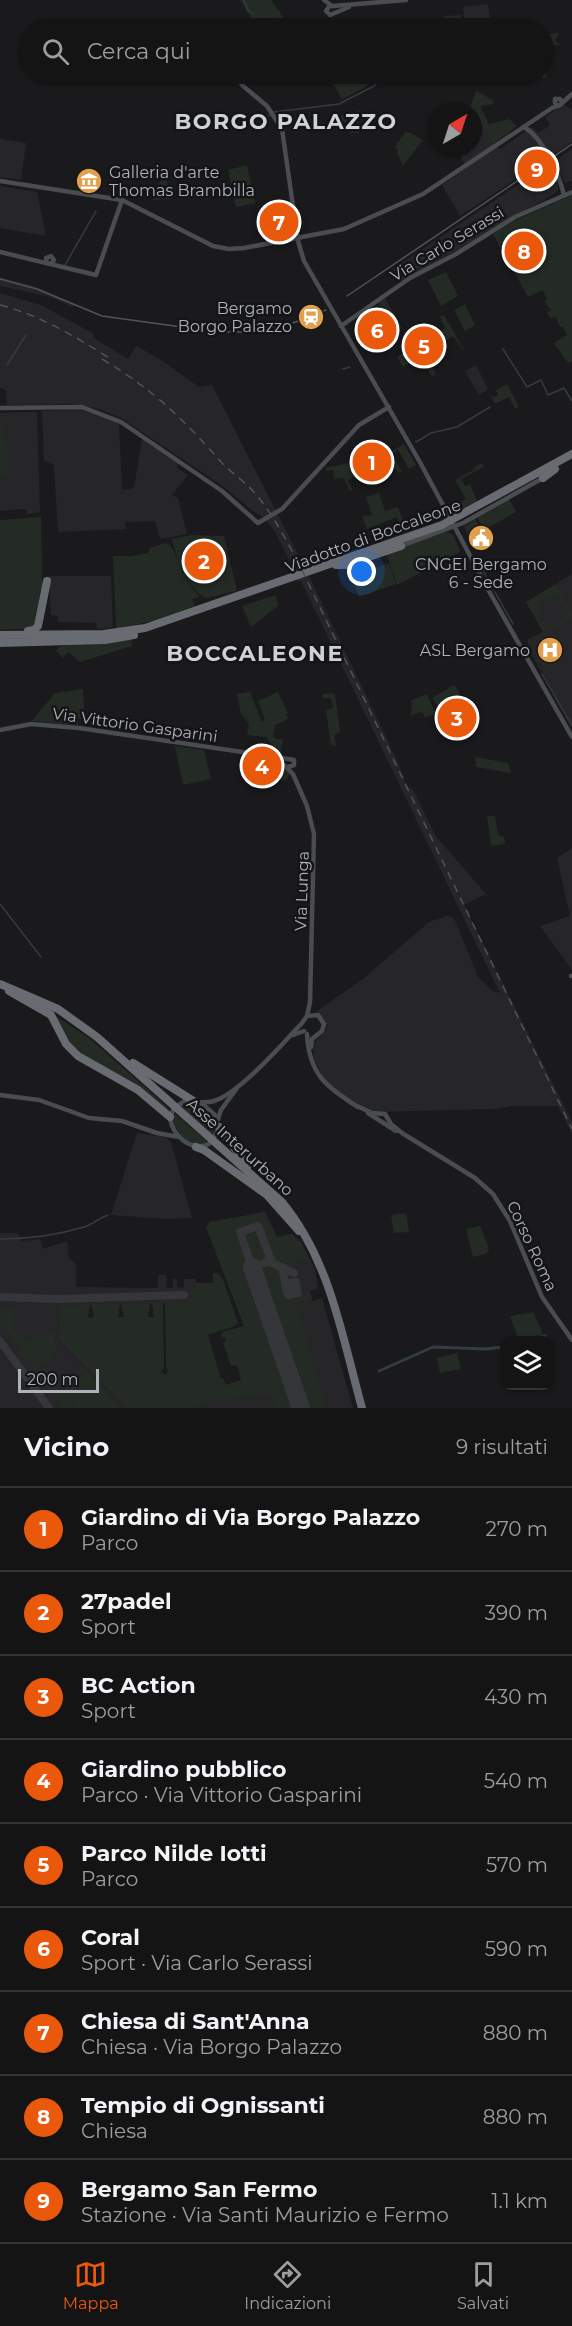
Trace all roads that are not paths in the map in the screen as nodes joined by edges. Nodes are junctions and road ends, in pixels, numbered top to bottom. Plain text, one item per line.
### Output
1 (323, 0) edge
2 (406, 0) edge
3 (330, 6) junction
4 (351, 6) junction
5 (242, 84) edge
6 (570, 96) edge
7 (524, 127) junction
8 (560, 180) junction
9 (0, 181) edge
10 (571, 192) edge
11 (564, 195) junction
12 (122, 200) junction
13 (129, 203) junction
14 (118, 213) junction
15 (297, 237) junction
16 (0, 252) edge
17 (341, 326) junction
18 (388, 407) junction
19 (0, 408) edge
20 (569, 454) edge
21 (572, 460) edge
22 (548, 472) junction
23 (451, 519) junction
24 (463, 523) junction
25 (455, 526) junction
26 (459, 534) junction
27 (400, 541) junction
28 (414, 542) junction
29 (335, 564) junction
30 (47, 581) dead end
31 (200, 611) junction
32 (3, 635) edge
33 (0, 643) edge
34 (0, 730) edge
35 (572, 736) edge
36 (287, 764) joint
37 (0, 986) edge
38 (9, 991) junction
39 (310, 1002) junction
40 (315, 1014) junction
41 (307, 1016) junction
42 (302, 1023) junction
43 (305, 1032) junction
44 (315, 1035) junction
45 (288, 1038) junction
46 (114, 1051) junction
47 (320, 1077) junction
48 (240, 1084) junction
49 (0, 1095) edge
50 (168, 1102) junction
51 (198, 1102) junction
52 (380, 1119) junction
53 (170, 1120) junction
54 (218, 1124) junction
55 (161, 1133) junction
56 (402, 1133) junction
57 (178, 1137) junction
58 (196, 1147) junction
59 (220, 1148) junction
60 (258, 1179) junction
61 (299, 1231) junction
62 (572, 1340) edge
63 (357, 1408) edge
64 (362, 1408) edge

1 - 3 street
2 - 4 street
3 - 4 street
3 - 4 street
5 - 15 street
6 - 7 street
7 - 8 street
7 - 15 street
8 - 10 street
8 - 11 street
9 - 12 street
10 - 11 street, Via Carlo Serassi
11 - 17 street, Via Carlo Serassi
12 - 13 street
12 - 14 street
13 - 14 street
13 - 15 street
14 - 16 street
15 - 17 street
17 - 18 street
18 - 19 street
18 - 23 street
20 - 22 highway
20 - 23 street
21 - 22 highway
22 - 24 street
22 - 29 highway, Viadotto di Boccaleone
23 - 25 street
23 - 27 street
23 - 28 street
24 - 25 street
24 - 26 street
25 - 26 street
25 - 28 street
26 - 35 street
27 - 28 street
27 - 29 highway
29 - 31 highway, Viadotto di Boccaleone
30 - 32 highway
31 - 32 highway
31 - 33 highway
34 - 36 street, Via Vittorio Gasparini
36 - 39 street, Via Lunga
37 - 38 highway, Asse Interurbano
37 - 46 highway, Asse Interurbano
38 - 50 highway, Asse Interurbano
38 - 53 highway
39 - 40 street, Via Lunga
39 - 41 street, Via Lunga
40 - 41 street
40 - 44 street, Via Lunga
41 - 42 street, Via Lunga
42 - 43 street, Via Lunga
42 - 45 street
43 - 44 street
43 - 45 street
43 - 47 street, Via Lunga
44 - 47 street, Via Lunga
45 - 48 street
46 - 50 highway, Asse Interurbano
46 - 51 highway
47 - 52 street, Via Lunga
48 - 51 street
48 - 54 street
49 - 55 street
50 - 59 highway, Asse Interurbano
51 - 53 street
51 - 54 street
52 - 56 street, Corso Roma
52 - 56 street, Corso Roma
53 - 55 street
53 - 57 street
54 - 58 street
54 - 60 highway
55 - 57 street
56 - 62 street, Corso Roma
57 - 58 street
58 - 61 highway
59 - 60 highway, Asse Interurbano
59 - 61 highway, Asse Interurbano
60 - 64 highway, Asse Interurbano
61 - 63 highway, Asse Interurbano

